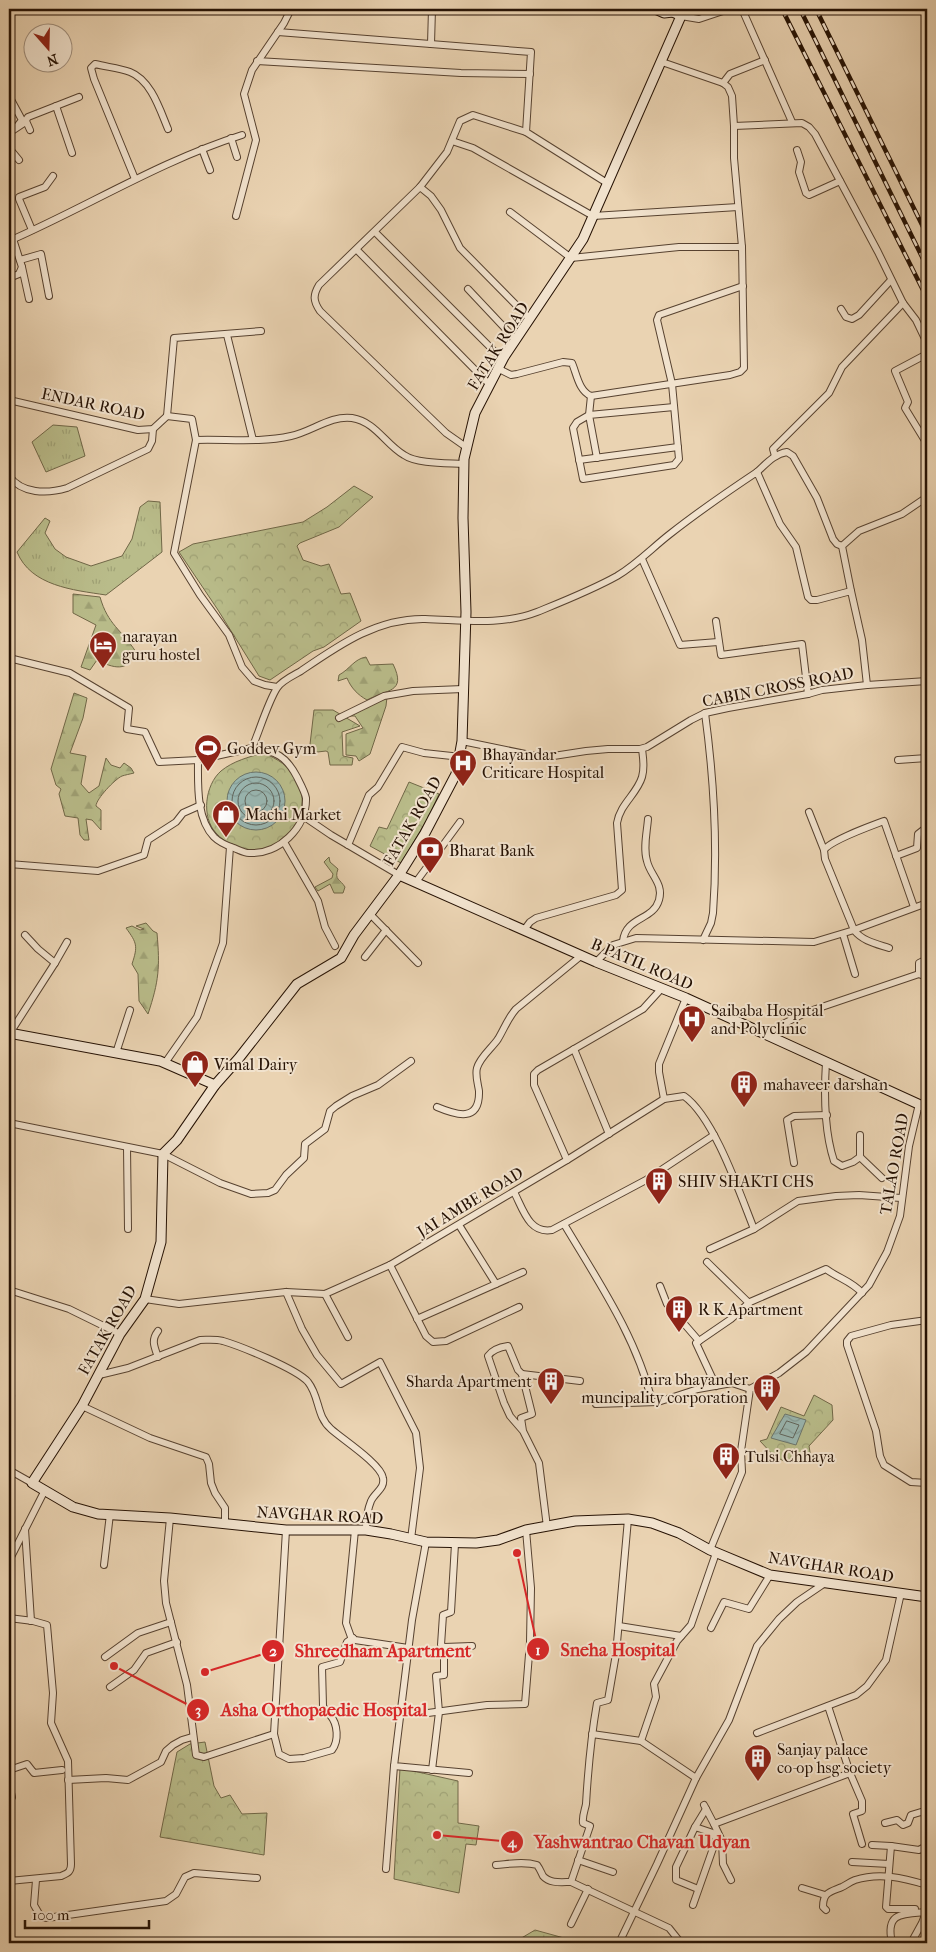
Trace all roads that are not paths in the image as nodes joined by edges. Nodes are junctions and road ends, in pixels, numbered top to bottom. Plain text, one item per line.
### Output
1 (291, 9) edge
2 (432, 9) edge
3 (655, 9) edge
4 (729, 9) edge
5 (742, 9) edge
6 (671, 12) edge
7 (278, 32) junction
8 (431, 44) junction
9 (765, 60) junction
10 (257, 61) junction
11 (662, 62) junction
12 (530, 74) junction
13 (723, 83) junction
14 (9, 96) edge
15 (79, 97) dead end
16 (56, 106) junction
17 (26, 121) junction
18 (792, 122) junction
19 (734, 126) junction
20 (168, 129) dead end
21 (30, 130) dead end
22 (9, 132) edge
23 (526, 132) junction
24 (242, 135) dead end
25 (231, 139) junction
26 (452, 141) junction
27 (9, 148) edge
28 (202, 150) junction
29 (797, 150) dead end
30 (72, 153) dead end
31 (237, 156) dead end
32 (19, 160) dead end
33 (210, 170) dead end
34 (53, 176) dead end
35 (135, 179) junction
36 (840, 181) junction
37 (607, 183) junction
38 (420, 187) junction
39 (738, 207) junction
40 (510, 212) dead end
41 (236, 216) dead end
42 (593, 216) junction
43 (32, 230) junction
44 (375, 232) junction
45 (11, 240) edge
46 (742, 247) junction
47 (357, 250) junction
48 (571, 258) junction
49 (21, 264) junction
50 (9, 278) edge
51 (891, 280) junction
52 (743, 286) junction
53 (468, 289) dead end
54 (49, 296) dead end
55 (29, 299) dead end
56 (903, 303) junction
57 (841, 309) dead end
58 (530, 320) junction
59 (261, 330) dead end
60 (227, 335) junction
61 (516, 340) junction
62 (927, 344) edge
63 (927, 354) edge
64 (503, 360) junction
65 (498, 368) junction
66 (672, 384) junction
67 (490, 385) junction
68 (591, 396) junction
69 (9, 400) edge
70 (674, 407) junction
71 (589, 415) junction
72 (167, 416) junction
73 (153, 429) junction
74 (196, 440) junction
75 (253, 440) junction
76 (927, 444) edge
77 (466, 447) junction
78 (678, 447) junction
79 (774, 456) junction
80 (597, 458) junction
81 (579, 460) junction
82 (463, 464) junction
83 (757, 472) junction
84 (9, 476) edge
85 (927, 497) edge
86 (842, 546) junction
87 (642, 559) junction
88 (851, 591) junction
89 (716, 621) dead end
90 (466, 622) junction
91 (718, 642) junction
92 (9, 658) edge
93 (927, 681) edge
94 (867, 685) junction
95 (277, 687) junction
96 (463, 689) junction
97 (808, 694) junction
98 (705, 714) junction
99 (339, 718) dead end
100 (462, 741) junction
101 (252, 748) junction
102 (642, 749) junction
103 (461, 757) junction
104 (927, 758) edge
105 (198, 760) junction
106 (898, 760) dead end
107 (201, 805) junction
108 (809, 812) dead end
109 (303, 816) junction
110 (648, 819) dead end
111 (460, 822) dead end
112 (927, 827) edge
113 (284, 842) junction
114 (348, 845) junction
115 (230, 846) junction
116 (824, 850) junction
117 (896, 856) junction
118 (9, 864) edge
119 (399, 875) junction
120 (416, 882) junction
121 (927, 903) edge
122 (914, 907) junction
123 (370, 914) junction
124 (386, 930) junction
125 (524, 930) junction
126 (854, 930) junction
127 (843, 934) junction
128 (25, 935) dead end
129 (623, 940) junction
130 (703, 940) junction
131 (67, 942) dead end
132 (335, 946) dead end
133 (890, 948) dead end
134 (582, 955) junction
135 (365, 957) dead end
136 (927, 959) edge
137 (55, 962) junction
138 (596, 962) junction
139 (418, 963) dead end
140 (855, 974) dead end
141 (919, 974) junction
142 (927, 984) edge
143 (662, 988) junction
144 (686, 998) junction
145 (130, 1010) dead end
146 (9, 1033) edge
147 (769, 1036) junction
148 (574, 1049) junction
149 (116, 1053) junction
150 (411, 1061) dead end
151 (826, 1062) junction
152 (165, 1063) junction
153 (215, 1085) junction
154 (664, 1099) junction
155 (923, 1106) edge
156 (437, 1107) dead end
157 (827, 1115) junction
158 (9, 1123) edge
159 (608, 1134) junction
160 (714, 1135) junction
161 (860, 1135) dead end
162 (127, 1147) junction
163 (164, 1154) junction
164 (860, 1157) junction
165 (567, 1160) junction
166 (794, 1163) dead end
167 (882, 1178) dead end
168 (514, 1192) junction
169 (901, 1198) junction
170 (459, 1224) junction
171 (564, 1224) junction
172 (754, 1228) junction
173 (128, 1229) dead end
174 (710, 1249) dead end
175 (707, 1262) dead end
176 (390, 1265) junction
177 (523, 1272) dead end
178 (496, 1284) junction
179 (660, 1286) dead end
180 (9, 1290) edge
181 (286, 1292) junction
182 (862, 1293) junction
183 (325, 1294) junction
184 (145, 1299) junction
185 (749, 1303) junction
186 (518, 1307) dead end
187 (417, 1319) junction
188 (927, 1320) edge
189 (158, 1330) dead end
190 (120, 1334) junction
191 (348, 1337) dead end
192 (699, 1341) junction
193 (158, 1357) junction
194 (522, 1374) junction
195 (98, 1375) junction
196 (580, 1381) dead end
197 (716, 1386) junction
198 (750, 1389) junction
199 (9, 1395) edge
200 (9, 1400) edge
201 (652, 1402) junction
202 (596, 1404) dead end
203 (82, 1406) junction
204 (523, 1431) junction
205 (9, 1470) edge
206 (32, 1482) junction
207 (927, 1483) edge
208 (45, 1490) junction
209 (110, 1514) junction
210 (170, 1518) junction
211 (628, 1519) junction
212 (225, 1524) junction
213 (547, 1527) junction
214 (25, 1529) junction
215 (286, 1530) junction
216 (355, 1530) junction
217 (366, 1530) junction
218 (526, 1530) junction
219 (411, 1538) junction
220 (426, 1542) junction
221 (454, 1544) junction
222 (713, 1551) junction
223 (9, 1561) edge
224 (104, 1565) dead end
225 (770, 1575) junction
226 (826, 1582) junction
227 (900, 1593) junction
228 (927, 1597) edge
229 (9, 1618) edge
230 (31, 1621) junction
231 (171, 1622) junction
232 (619, 1626) junction
233 (711, 1628) dead end
234 (681, 1636) junction
235 (353, 1638) junction
236 (176, 1642) junction
237 (472, 1646) dead end
238 (444, 1647) junction
239 (408, 1648) junction
240 (105, 1657) dead end
241 (110, 1687) dead end
242 (828, 1706) junction
243 (400, 1710) junction
244 (438, 1712) junction
245 (757, 1733) dead end
246 (274, 1734) junction
247 (592, 1734) junction
248 (192, 1737) junction
249 (641, 1741) junction
250 (394, 1766) junction
251 (9, 1770) edge
252 (62, 1770) dead end
253 (432, 1770) junction
254 (469, 1773) dead end
255 (850, 1773) junction
256 (696, 1778) junction
257 (68, 1780) junction
258 (9, 1784) edge
259 (12, 1797) dead end
260 (927, 1815) edge
261 (886, 1823) dead end
262 (714, 1824) junction
263 (695, 1827) junction
264 (717, 1836) junction
265 (927, 1838) edge
266 (862, 1844) dead end
267 (872, 1845) dead end
268 (891, 1846) junction
269 (578, 1860) junction
270 (852, 1862) dead end
271 (889, 1864) junction
272 (496, 1865) dead end
273 (386, 1869) dead end
274 (613, 1872) dead end
275 (889, 1876) junction
276 (257, 1878) dead end
277 (36, 1880) junction
278 (731, 1880) dead end
279 (9, 1881) edge
280 (571, 1882) junction
281 (927, 1885) edge
282 (802, 1888) dead end
283 (588, 1889) junction
284 (698, 1889) junction
285 (825, 1895) junction
286 (693, 1905) dead end
287 (915, 1908) dead end
288 (826, 1910) dead end
289 (635, 1912) junction
290 (926, 1912) edge
291 (571, 1924) dead end
292 (619, 1943) edge
293 (681, 1943) edge
294 (892, 1943) edge
295 (911, 1943) edge

1 - 7 street
2 - 8 street
3 - 6 main road
4 - 6 street
5 - 9 street
6 - 11 main road, FATAK ROAD
7 - 8 street
7 - 10 street
8 - 12 street
9 - 13 street
9 - 18 street
10 - 12 street
10 - 41 street
11 - 13 street
11 - 37 main road, FATAK ROAD
12 - 23 street
13 - 19 street
14 - 22 street
15 - 16 street
16 - 17 street
16 - 30 street
17 - 21 street
17 - 22 street
18 - 19 street
18 - 36 street
19 - 39 street
20 - 35 street
23 - 26 street
23 - 37 street
24 - 25 street
25 - 28 street
25 - 31 street
26 - 38 street
26 - 42 street
27 - 32 street
28 - 33 street
28 - 35 street
29 - 36 street
34 - 43 street
35 - 43 street
36 - 51 street
37 - 42 main road, FATAK ROAD
38 - 44 street
38 - 58 street
39 - 42 street
39 - 46 street
40 - 48 street
42 - 48 main road, FATAK ROAD
43 - 45 street
44 - 47 street
44 - 64 street
45 - 49 street
46 - 48 street
46 - 52 street
47 - 67 street
47 - 77 street
48 - 58 main road, FATAK ROAD
49 - 50 street
49 - 54 street
49 - 55 street
51 - 56 street
51 - 57 street
52 - 66 street
52 - 66 street
53 - 61 street
56 - 62 street
56 - 79 street
58 - 61 main road, FATAK ROAD
59 - 60 street
60 - 72 street
60 - 75 street
61 - 64 main road, FATAK ROAD
63 - 76 street
64 - 65 main road, FATAK ROAD
65 - 67 main road, FATAK ROAD
65 - 68 street
66 - 68 street
66 - 70 street
67 - 77 main road, FATAK ROAD
68 - 71 street
69 - 73 street, ENDAR ROAD
70 - 71 street
70 - 78 street
71 - 80 street
71 - 81 street
72 - 73 street, ENDAR ROAD
72 - 74 street
73 - 84 street
74 - 75 street
74 - 95 street
75 - 82 street
77 - 82 main road, FATAK ROAD
78 - 80 street
78 - 81 street
79 - 83 street
79 - 86 street
80 - 81 street
82 - 90 main road, FATAK ROAD
83 - 87 street
83 - 88 street
85 - 86 street
86 - 88 street
87 - 90 street
87 - 91 street
88 - 94 street
89 - 91 street
90 - 95 street
90 - 96 main road, FATAK ROAD
91 - 97 street
92 - 105 street
93 - 94 street, CABIN CROSS ROAD
94 - 97 street, CABIN CROSS ROAD
95 - 101 street
96 - 99 street
96 - 100 main road, FATAK ROAD
97 - 98 street, CABIN CROSS ROAD
98 - 102 street, CABIN CROSS ROAD
98 - 130 street
100 - 102 street, CABIN CROSS ROAD
100 - 103 main road, FATAK ROAD
101 - 105 street
101 - 109 street
102 - 125 street
103 - 114 street
103 - 119 main road, FATAK ROAD
104 - 106 street
105 - 107 street
107 - 115 street
107 - 118 street
108 - 116 street
109 - 113 street
109 - 114 street
110 - 129 street
111 - 120 street
112 - 117 street
113 - 115 street
113 - 132 street
114 - 119 street
115 - 152 street
116 - 117 street
116 - 126 street
117 - 122 street
119 - 120 main road, B PATIL ROAD
119 - 123 main road, FATAK ROAD
120 - 125 main road, B PATIL ROAD
121 - 122 street
122 - 126 street
123 - 124 street
123 - 153 main road, FATAK ROAD
124 - 135 street
124 - 139 street
125 - 134 main road, B PATIL ROAD
126 - 127 street
126 - 133 street
127 - 130 street
127 - 140 street
128 - 137 street
129 - 130 street
129 - 138 street
131 - 137 street
134 - 138 main road, B PATIL ROAD
134 - 156 street
136 - 141 street
137 - 146 street
138 - 143 main road, B PATIL ROAD
141 - 142 street
141 - 147 street
143 - 144 main road, B PATIL ROAD
143 - 148 street
144 - 147 main road, B PATIL ROAD
144 - 154 street
145 - 149 street
146 - 149 main road
147 - 151 main road, B PATIL ROAD
148 - 159 street
148 - 165 street
149 - 152 main road
150 - 163 street
151 - 155 main road, B PATIL ROAD
151 - 157 street
152 - 153 main road
153 - 163 main road, FATAK ROAD
154 - 159 street, JAI AMBE ROAD
154 - 160 street
155 - 169 street, TALAO ROAD
157 - 164 street
157 - 166 street
158 - 162 street
159 - 165 street, JAI AMBE ROAD
160 - 171 street
160 - 172 street
161 - 164 street
162 - 163 street
162 - 173 street
163 - 184 main road, FATAK ROAD
164 - 167 street
165 - 168 street, JAI AMBE ROAD
168 - 170 street, JAI AMBE ROAD
168 - 171 street
169 - 172 street
169 - 182 street, TALAO ROAD
170 - 176 street, JAI AMBE ROAD
170 - 178 street
171 - 201 street
172 - 174 street
175 - 185 street
176 - 183 street, JAI AMBE ROAD
176 - 187 street
177 - 178 street
178 - 187 street
179 - 192 street
180 - 190 street
181 - 183 street, JAI AMBE ROAD
181 - 184 street, JAI AMBE ROAD
181 - 219 street
182 - 185 street
182 - 198 street, TALAO ROAD
183 - 191 street
184 - 190 main road, FATAK ROAD
185 - 192 street
186 - 187 street
188 - 207 street
189 - 193 street
190 - 195 main road, FATAK ROAD
192 - 197 street
193 - 195 street
193 - 217 street
194 - 196 street
194 - 204 street
194 - 204 street
195 - 203 main road, FATAK ROAD
197 - 198 street
197 - 201 street
198 - 222 street
199 - 200 street
201 - 202 street
203 - 206 main road, FATAK ROAD
203 - 212 street
204 - 213 street
205 - 206 street
206 - 208 main road, NAVGHAR ROAD
208 - 209 main road, NAVGHAR ROAD
208 - 214 street
209 - 210 main road, NAVGHAR ROAD
209 - 224 street
210 - 212 main road, NAVGHAR ROAD
210 - 231 street
211 - 213 main road, NAVGHAR ROAD
211 - 222 main road, NAVGHAR ROAD
211 - 232 street
212 - 215 main road, NAVGHAR ROAD
213 - 218 main road, NAVGHAR ROAD
214 - 223 street
214 - 230 street
215 - 216 main road, NAVGHAR ROAD
215 - 246 street
216 - 217 main road, NAVGHAR ROAD
216 - 235 street
217 - 219 main road, NAVGHAR ROAD
218 - 221 main road, NAVGHAR ROAD
218 - 244 street
219 - 220 main road, NAVGHAR ROAD
220 - 221 main road, NAVGHAR ROAD
220 - 239 street
221 - 238 street
222 - 225 main road, NAVGHAR ROAD
222 - 234 street
225 - 226 main road, NAVGHAR ROAD
225 - 233 street
226 - 227 main road, NAVGHAR ROAD
226 - 256 street
227 - 228 main road, NAVGHAR ROAD
227 - 242 street
229 - 230 street
230 - 257 street
231 - 236 street
231 - 240 street
232 - 234 street
232 - 247 street
234 - 249 street
235 - 239 street
235 - 246 street
236 - 241 street
236 - 248 street
237 - 238 street
238 - 244 street
239 - 243 street
242 - 245 street
242 - 255 street
243 - 244 street
243 - 250 street
244 - 253 street
246 - 248 street
247 - 249 street
247 - 269 street
248 - 257 street
249 - 256 street
250 - 253 street
250 - 273 street
251 - 252 street
253 - 254 street
255 - 262 street
255 - 266 street
256 - 289 street
257 - 277 street
258 - 259 street
260 - 261 street
262 - 263 street
262 - 264 street
263 - 264 street
263 - 284 street
264 - 278 street
264 - 284 street
265 - 268 street
267 - 268 street
268 - 271 street
269 - 274 street
269 - 280 street
270 - 271 street
271 - 275 street
272 - 280 street
275 - 281 street
275 - 285 street
275 - 287 street
276 - 277 street
277 - 279 street
280 - 283 street
282 - 285 street
283 - 289 street
283 - 291 street
284 - 286 street
285 - 288 street
289 - 292 street
289 - 293 street
290 - 294 street
290 - 295 street

